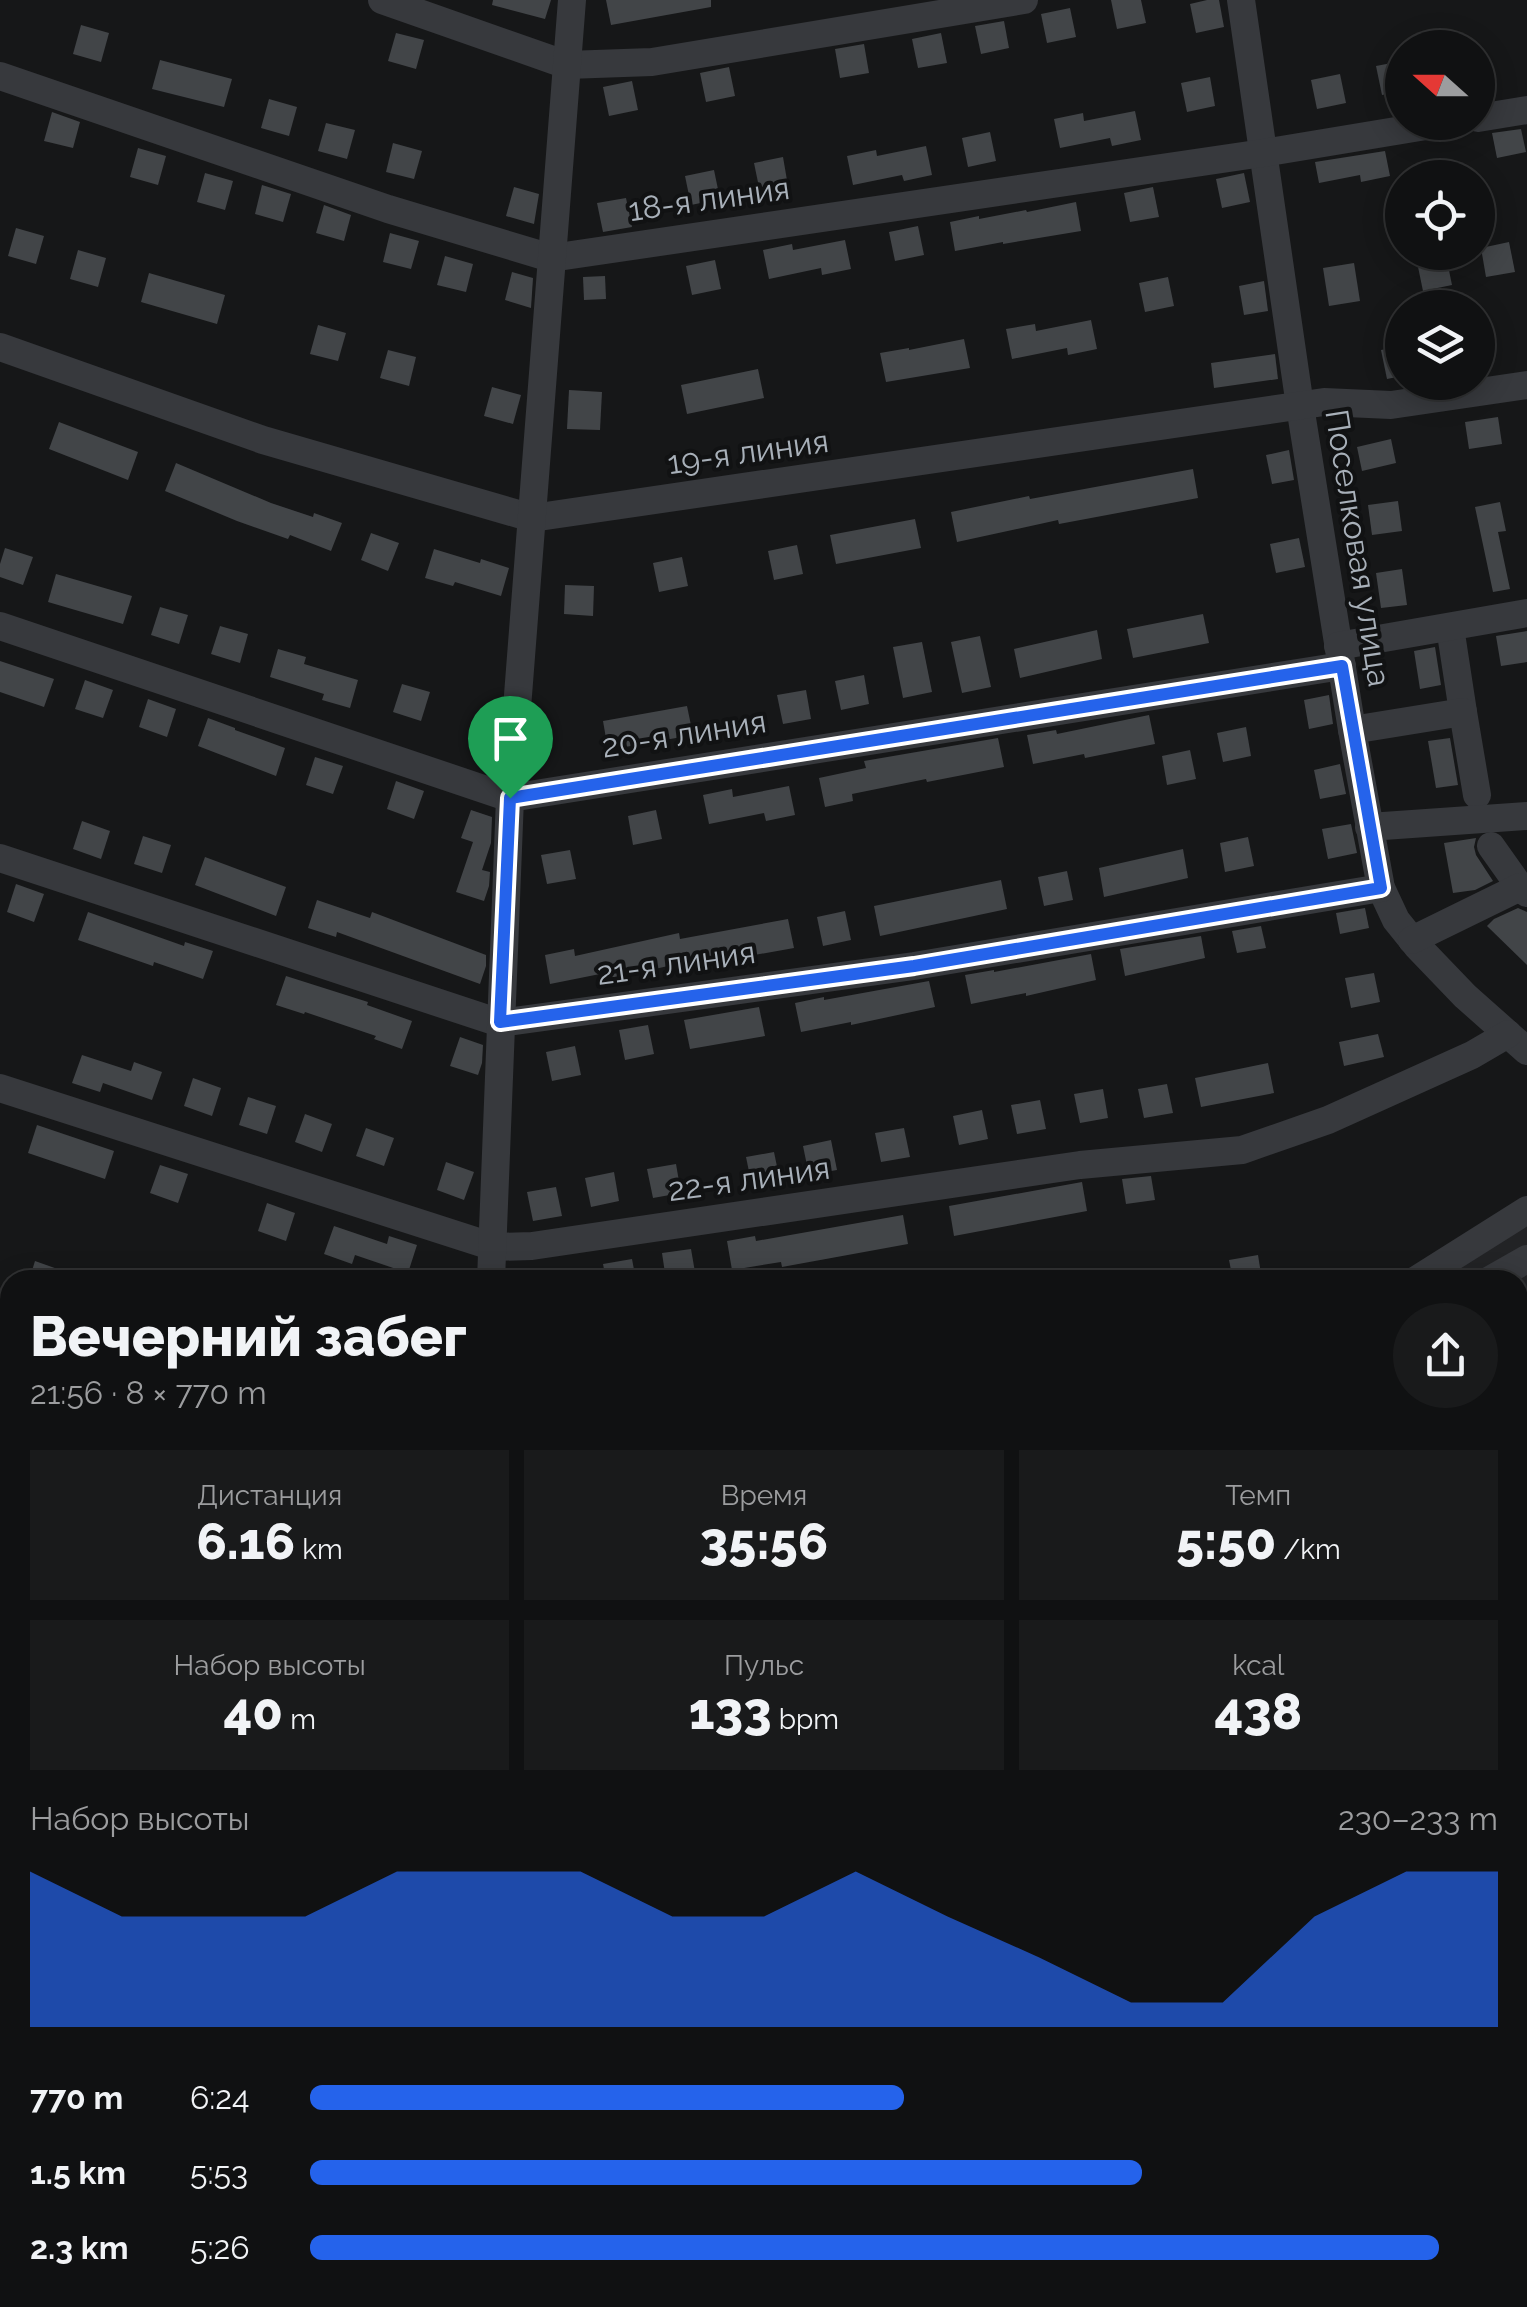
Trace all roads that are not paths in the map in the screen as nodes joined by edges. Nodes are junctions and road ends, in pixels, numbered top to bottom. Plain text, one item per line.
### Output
1 (382, 0) edge
2 (572, 0) edge
3 (1024, 0) edge
4 (1241, 0) edge
5 (568, 64) junction
6 (0, 76) edge
7 (1527, 110) edge
8 (1495, 115) edge
9 (1385, 133) edge
10 (1263, 153) junction
11 (551, 258) junction
12 (0, 347) edge
13 (1527, 386) edge
14 (1300, 406) junction
15 (532, 518) junction
16 (1527, 614) edge
17 (0, 626) edge
18 (1450, 626) junction
19 (1340, 656) junction
20 (1462, 712) junction
21 (1352, 730) junction
22 (1477, 795) dead end
23 (510, 798) junction
24 (1527, 816) edge
25 (1370, 827) junction
26 (1490, 846) dead end
27 (0, 858) edge
28 (1381, 888) junction
29 (1523, 890) edge
30 (1412, 940) junction
31 (500, 1022) junction
32 (1518, 1042) edge
33 (0, 1088) edge
34 (1527, 1210) edge
35 (1486, 1236) junction
36 (494, 1247) junction
37 (492, 1270) edge
38 (1432, 1270) edge
39 (1508, 1270) edge

1 - 5 street
2 - 5 street
3 - 5 street
4 - 10 street, Поселковая улица
5 - 11 street
6 - 11 street, 18-я линия
7 - 8 street
9 - 10 street, 18-я линия
10 - 11 street, 18-я линия
10 - 14 street, Поселковая улица
11 - 15 street
12 - 15 street, 19-я линия
13 - 14 street, 19-я линия
14 - 15 street, 19-я линия
14 - 19 street, Поселковая улица
15 - 23 street
16 - 18 street, 20-я линия
17 - 23 street, 20-я линия
18 - 19 street, 20-я линия
18 - 20 street
19 - 21 street, Поселковая улица
19 - 23 street, 20-я линия
20 - 21 street
20 - 22 street
21 - 25 street, Поселковая улица
23 - 31 street
24 - 25 street
25 - 28 street, Поселковая улица
26 - 29 street
27 - 31 street, 21-я линия
28 - 30 street, Поселковая улица
28 - 31 street, 21-я линия
29 - 30 street
30 - 32 street, Поселковая улица
31 - 36 street
32 - 36 street, 22-я линия
33 - 36 street, 22-я линия
34 - 35 street
35 - 38 street
35 - 39 street
36 - 37 street

